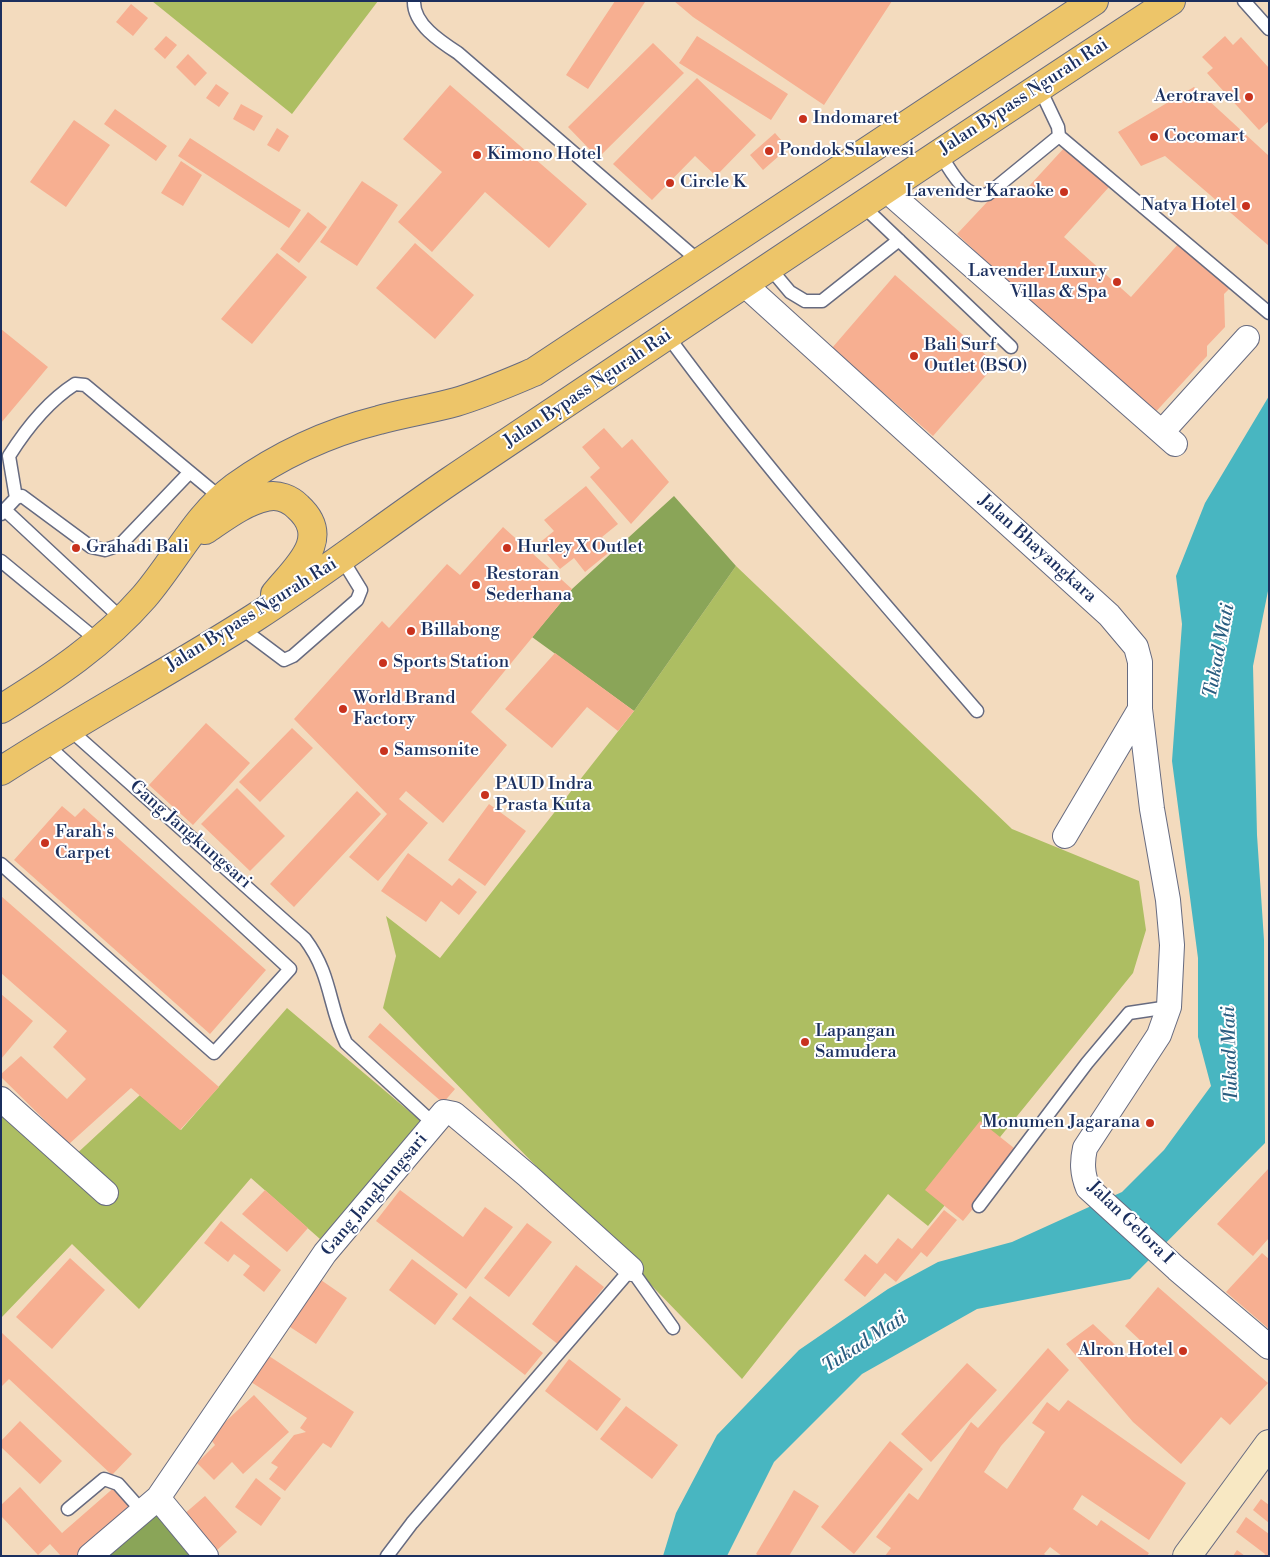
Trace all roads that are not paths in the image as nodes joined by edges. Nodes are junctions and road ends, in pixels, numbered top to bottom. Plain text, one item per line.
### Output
1 (414, 1) edge
2 (1094, 1) edge
3 (1171, 1) edge
4 (1244, 1) edge
5 (1269, 29) edge
6 (1039, 87) junction
7 (1059, 136) junction
8 (939, 153) junction
9 (886, 189) junction
10 (862, 205) junction
11 (899, 240) junction
12 (700, 262) junction
13 (769, 267) junction
14 (744, 284) junction
15 (1269, 313) edge
16 (667, 336) junction
17 (1247, 338) dead end
18 (1012, 346) dead end
19 (189, 473) junction
20 (16, 498) junction
21 (221, 498) junction
22 (3, 512) edge
23 (183, 544) junction
24 (342, 559) junction
25 (1, 561) edge
26 (123, 620) junction
27 (247, 622) junction
28 (98, 641) junction
29 (1, 709) edge
30 (1140, 709) junction
31 (977, 711) dead end
32 (68, 728) junction
33 (44, 743) junction
34 (1, 771) edge
35 (1065, 836) dead end
36 (1, 864) edge
37 (1168, 900) joint
38 (1169, 1007) junction
39 (1, 1099) edge
40 (434, 1124) junction
41 (106, 1193) dead end
42 (979, 1206) dead end
43 (631, 1270) junction
44 (673, 1328) dead end
45 (1269, 1348) edge
46 (1269, 1444) edge
47 (150, 1505) junction
48 (68, 1509) dead end
49 (90, 1556) edge
50 (206, 1556) edge
51 (387, 1556) edge
52 (1187, 1556) edge

1 - 12 lane
2 - 12 highway
3 - 6 highway, Jalan Bypass Ngurah Rai
4 - 5 lane
6 - 7 lane
6 - 8 highway, Jalan Bypass Ngurah Rai
7 - 8 lane
7 - 15 lane
8 - 9 highway, Jalan Bypass Ngurah Rai
9 - 10 highway, Jalan Bypass Ngurah Rai
9 - 17 street
10 - 11 lane
10 - 13 highway, Jalan Bypass Ngurah Rai
11 - 13 lane
11 - 18 lane
12 - 21 highway
13 - 14 highway, Jalan Bypass Ngurah Rai
14 - 16 highway, Jalan Bypass Ngurah Rai
14 - 30 street, Jalan Bhayangkara
16 - 24 highway, Jalan Bypass Ngurah Rai
16 - 31 lane
19 - 20 lane
19 - 20 lane
19 - 21 lane
20 - 22 lane
21 - 23 highway
22 - 26 lane
23 - 26 highway
23 - 27 highway
24 - 27 highway, Jalan Bypass Ngurah Rai
24 - 27 lane
25 - 28 lane
26 - 28 highway
27 - 32 highway, Jalan Bypass Ngurah Rai
28 - 29 highway
30 - 35 street
30 - 37 street, Jalan Bhayangkara
32 - 33 highway, Jalan Bypass Ngurah Rai
32 - 40 lane, Gang Jangkungsari
33 - 34 highway, Jalan Bypass Ngurah Rai
33 - 36 lane
37 - 38 street, Jalan Gelora I
38 - 42 lane
38 - 45 street, Jalan Gelora I
39 - 41 street
40 - 43 street
40 - 47 street, Gang Jangkungsari
43 - 44 lane
43 - 51 lane
46 - 52 main road
47 - 48 lane
47 - 49 street, Gang Jangkungsari
47 - 50 street

